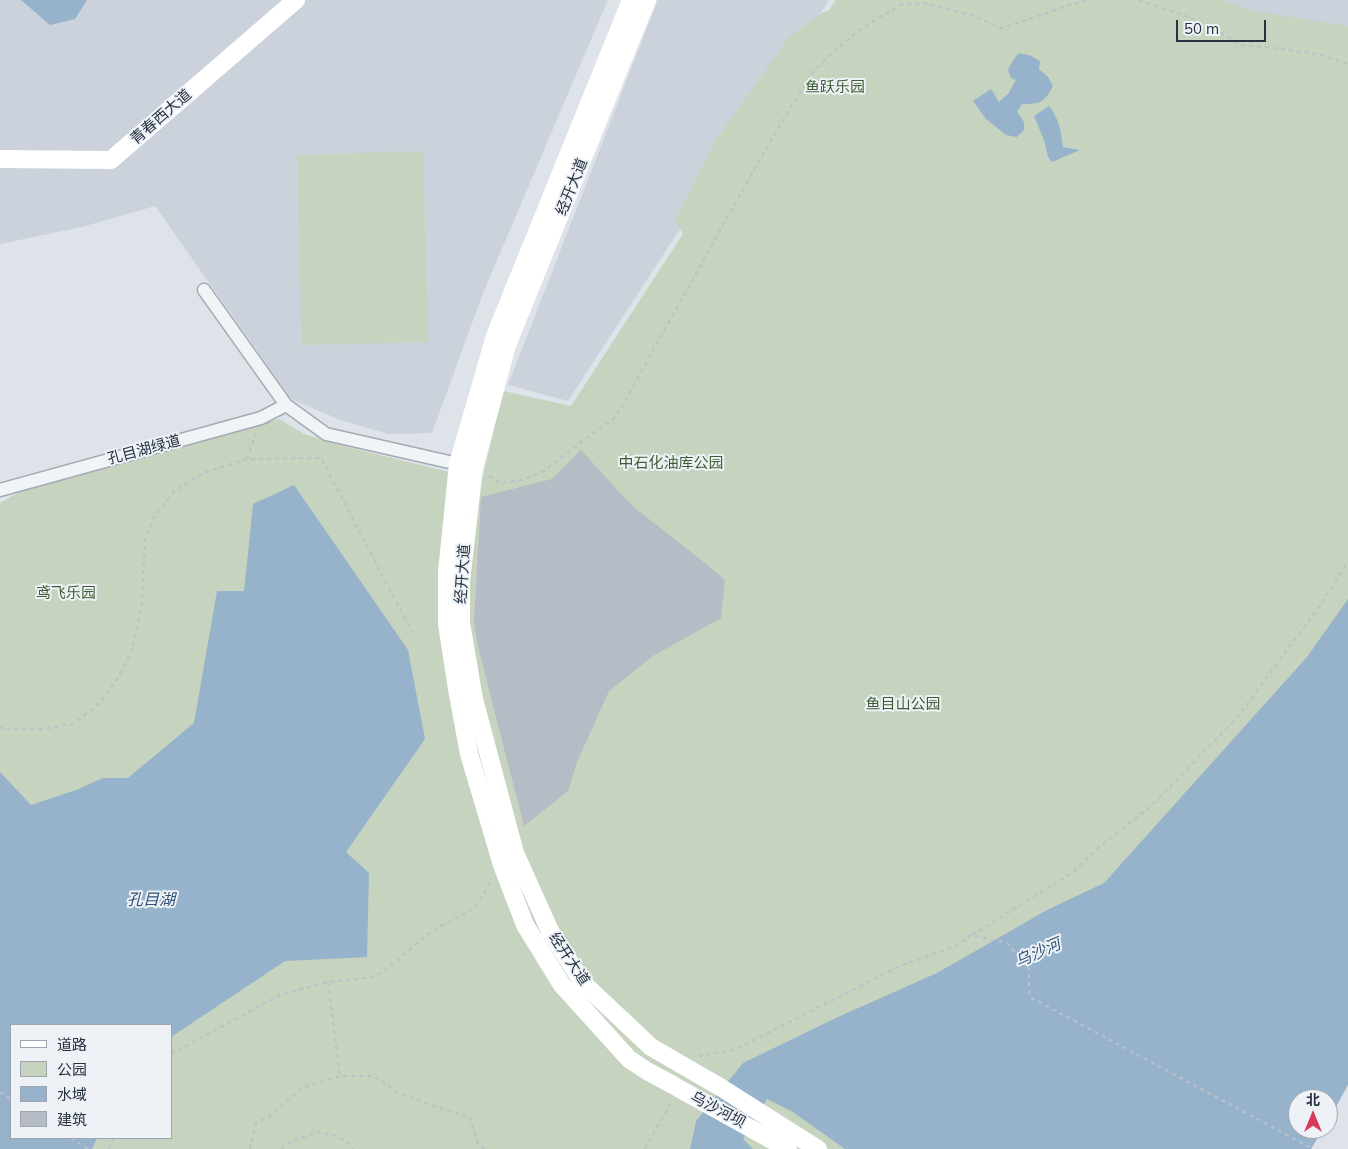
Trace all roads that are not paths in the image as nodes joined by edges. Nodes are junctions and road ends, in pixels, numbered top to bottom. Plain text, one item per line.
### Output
1 (296, 0) edge
2 (631, 0) edge
3 (647, 0) edge
4 (0, 159) edge
5 (204, 290) dead end
6 (286, 405) junction
7 (466, 466) junction
8 (0, 490) edge
9 (647, 1071) joint
10 (720, 1086) joint
11 (788, 1149) edge
12 (818, 1149) edge

1 - 4 main road, 青春西大道
2 - 7 main road, 经开大道
3 - 7 main road, 经开大道
5 - 6 street
6 - 7 street
6 - 8 street, 孔目湖绿道
7 - 9 main road, 经开大道
7 - 10 main road, 经开大道
9 - 11 main road, 乌沙河坝
10 - 12 main road, 乌沙河坝

